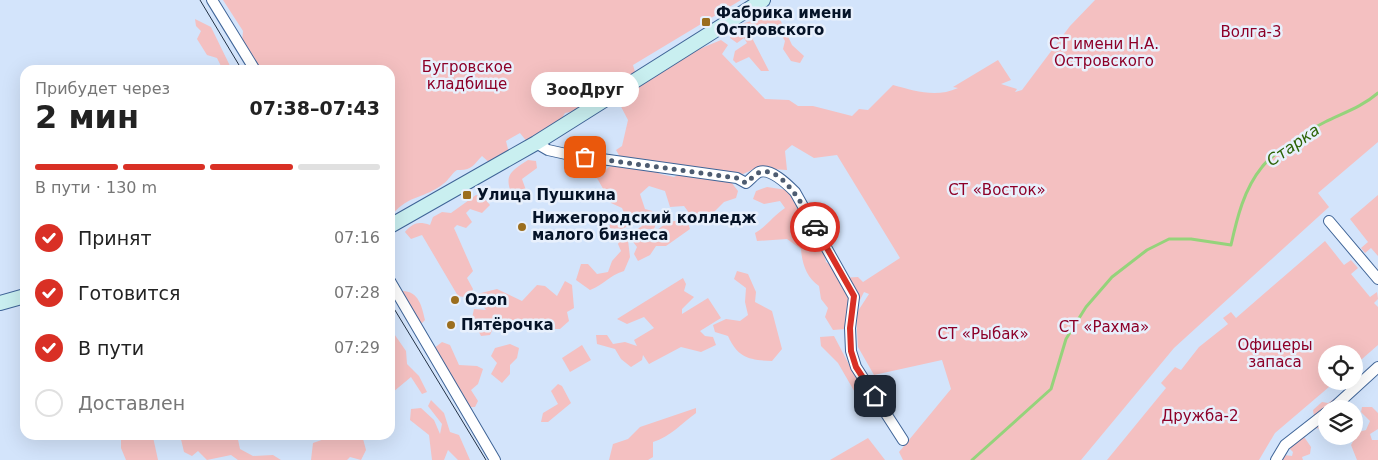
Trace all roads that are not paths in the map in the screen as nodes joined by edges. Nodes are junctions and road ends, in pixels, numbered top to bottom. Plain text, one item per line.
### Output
1 (212, 0) edge
2 (763, 0) edge
3 (251, 65) edge
4 (536, 143) junction
5 (1330, 221) dead end
6 (395, 223) edge
7 (1378, 279) edge
8 (395, 290) edge
9 (20, 297) edge
10 (0, 303) edge
11 (1378, 367) edge
12 (1342, 400) edge
13 (1318, 419) edge
14 (903, 440) dead end
15 (495, 460) edge
16 (1276, 460) edge

1 - 3 street
2 - 4 street
4 - 6 street
4 - 14 street
5 - 7 street
8 - 15 street
9 - 10 street
11 - 12 street
13 - 16 street

